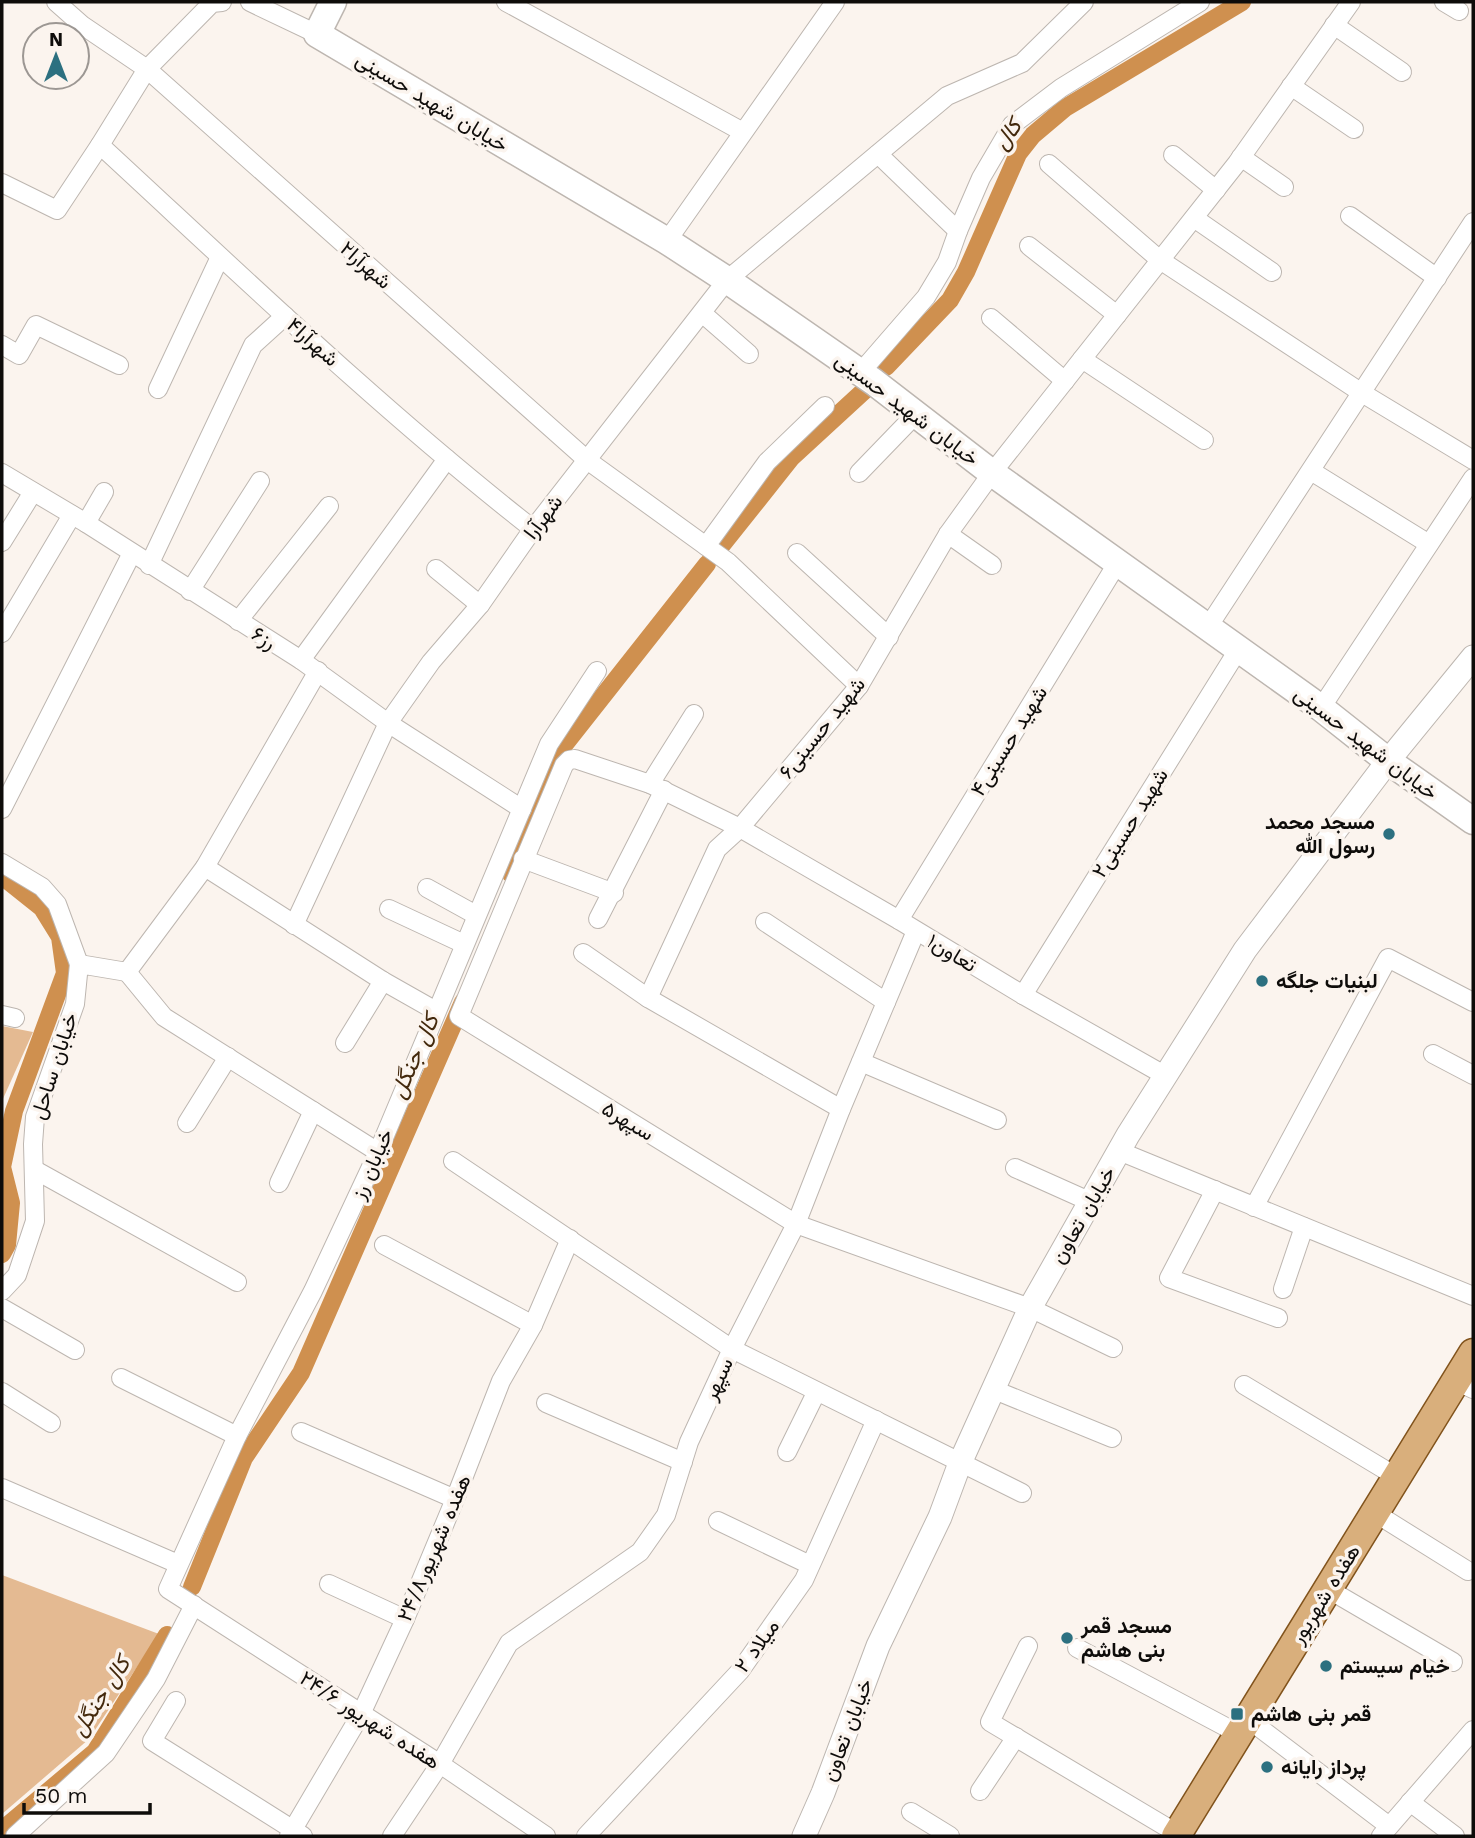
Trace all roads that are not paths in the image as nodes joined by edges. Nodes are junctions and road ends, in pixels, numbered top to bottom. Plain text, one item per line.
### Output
1 (56, 2) edge
2 (222, 2) edge
3 (250, 2) edge
4 (333, 2) edge
5 (506, 2) edge
6 (1084, 2) edge
7 (1200, 2) edge
8 (1351, 2) edge
9 (832, 3) edge
10 (1334, 25) junction
11 (317, 34) junction
12 (147, 69) junction
13 (1402, 72) dead end
14 (1291, 86) junction
15 (1354, 129) dead end
16 (743, 132) junction
17 (100, 145) junction
18 (878, 154) junction
19 (1173, 155) dead end
20 (1241, 157) junction
21 (1049, 164) dead end
22 (2, 183) edge
23 (1284, 187) dead end
24 (1216, 190) junction
25 (1350, 216) dead end
26 (1194, 218) junction
27 (1473, 222) edge
28 (958, 231) junction
29 (667, 241) junction
30 (1029, 246) dead end
31 (220, 257) junction
32 (1160, 260) junction
33 (1272, 272) dead end
34 (1437, 278) junction
35 (727, 280) junction
36 (702, 313) junction
37 (1117, 315) junction
38 (285, 316) junction
39 (991, 318) dead end
40 (2, 345) edge
41 (750, 354) dead end
42 (1082, 359) junction
43 (119, 365) dead end
44 (860, 373) junction
45 (1065, 381) junction
46 (158, 389) dead end
47 (1362, 393) junction
48 (825, 406) dead end
49 (916, 414) junction
50 (1204, 440) dead end
51 (447, 459) junction
52 (587, 460) junction
53 (1473, 460) edge
54 (1311, 471) junction
55 (2, 473) edge
56 (859, 473) dead end
57 (992, 473) junction
58 (1473, 478) edge
59 (260, 481) dead end
60 (33, 492) junction
61 (104, 492) dead end
62 (328, 506) dead end
63 (79, 519) junction
64 (533, 529) junction
65 (948, 534) junction
66 (2, 542) edge
67 (1429, 544) junction
68 (706, 546) junction
69 (132, 553) junction
70 (797, 553) dead end
71 (1118, 562) junction
72 (149, 565) junction
73 (992, 565) dead end
74 (436, 569) dead end
75 (190, 591) junction
76 (480, 605) junction
77 (238, 621) junction
78 (1208, 627) junction
79 (2, 633) edge
80 (889, 637) junction
81 (1238, 650) junction
82 (1473, 657) edge
83 (301, 660) junction
84 (318, 671) junction
85 (597, 671) dead end
86 (859, 686) junction
87 (1321, 708) junction
88 (694, 714) dead end
89 (388, 723) junction
90 (1388, 761) junction
91 (657, 787) junction
92 (2, 809) edge
93 (522, 809) junction
94 (1473, 821) edge
95 (740, 828) junction
96 (523, 859) junction
97 (2, 863) edge
98 (205, 867) junction
99 (427, 888) dead end
100 (614, 893) junction
101 (390, 909) dead end
102 (476, 915) junction
103 (598, 919) dead end
104 (899, 920) junction
105 (765, 922) dead end
106 (294, 925) junction
107 (916, 931) junction
108 (464, 944) junction
109 (583, 953) dead end
110 (79, 964) junction
111 (127, 972) junction
112 (383, 981) junction
113 (1023, 996) junction
114 (648, 998) junction
115 (886, 1002) junction
116 (1473, 1002) edge
117 (436, 1011) junction
118 (345, 1043) dead end
119 (1433, 1055) dead end
120 (228, 1057) junction
121 (861, 1062) junction
122 (1473, 1075) edge
123 (1166, 1076) junction
124 (841, 1109) junction
125 (313, 1111) junction
126 (997, 1120) dead end
127 (187, 1123) dead end
128 (1119, 1151) junction
129 (378, 1152) junction
130 (453, 1161) dead end
131 (1015, 1168) dead end
132 (35, 1170) junction
133 (279, 1182) dead end
134 (1214, 1190) junction
135 (1091, 1202) junction
136 (1254, 1207) junction
137 (796, 1224) junction
138 (1304, 1227) junction
139 (570, 1239) junction
140 (384, 1245) dead end
141 (237, 1283) dead end
142 (1283, 1289) dead end
143 (2, 1291) edge
144 (1473, 1296) edge
145 (2, 1308) edge
146 (1030, 1308) junction
147 (1278, 1318) dead end
148 (533, 1325) junction
149 (1113, 1348) dead end
150 (732, 1349) junction
151 (75, 1350) dead end
152 (1473, 1353) edge
153 (121, 1378) dead end
154 (1244, 1385) dead end
155 (1465, 1385) edge
156 (992, 1389) junction
157 (2, 1392) edge
158 (816, 1393) junction
159 (546, 1403) dead end
160 (876, 1420) junction
161 (51, 1423) dead end
162 (301, 1432) dead end
163 (237, 1436) junction
164 (1112, 1438) dead end
165 (788, 1452) dead end
166 (682, 1462) junction
167 (960, 1463) junction
168 (1397, 1477) junction
169 (2, 1488) edge
170 (1022, 1493) dead end
171 (456, 1499) junction
172 (1375, 1513) junction
173 (718, 1521) dead end
174 (178, 1564) junction
175 (810, 1565) junction
176 (1468, 1571) dead end
177 (329, 1584) dead end
178 (1328, 1589) junction
179 (194, 1605) junction
180 (405, 1619) junction
181 (1028, 1646) dead end
182 (1077, 1648) dead end
183 (1452, 1662) dead end
184 (176, 1701) dead end
185 (361, 1714) junction
186 (1244, 1726) junction
187 (1473, 1730) edge
188 (1016, 1737) junction
189 (440, 1764) junction
190 (980, 1791) dead end
191 (1410, 1802) junction
192 (911, 1812) dead end
193 (1385, 1831) edge
194 (296, 1834) edge
195 (1177, 1835) edge
196 (15, 1836) edge
197 (391, 1836) edge
198 (546, 1836) edge
199 (586, 1836) edge
200 (804, 1836) edge
201 (950, 1836) edge
202 (1455, 1836) edge

1 - 12 street, شهرآرا۲
2 - 12 street
3 - 11 street
4 - 11 main road
5 - 16 street
6 - 18 street, شهرآرا
7 - 28 street
8 - 10 street, شهید حسینی۶
9 - 16 street
10 - 13 street
10 - 14 street, شهید حسینی۶
11 - 29 main road, خیابان شهید حسینی
12 - 17 street
12 - 52 street, شهرآرا۲
14 - 15 street
14 - 20 street, شهید حسینی۶
16 - 29 street
17 - 22 street
17 - 31 street, شهرآرا۴
18 - 28 street
18 - 35 street, شهرآرا
19 - 24 street
20 - 23 street
20 - 24 street, شهید حسینی۶
21 - 32 street
24 - 26 street, شهید حسینی۶
25 - 34 street
26 - 32 street, شهید حسینی۶
26 - 33 street
27 - 34 street
28 - 44 street
29 - 35 main road, خیابان شهید حسینی
30 - 37 street
31 - 38 street, شهرآرا۴
31 - 46 street
32 - 37 street, شهید حسینی۶
32 - 47 street
34 - 47 street
35 - 36 street, شهرآرا
35 - 44 main road, خیابان شهید حسینی
36 - 41 street
36 - 52 street, شهرآرا
37 - 42 street, شهید حسینی۶
38 - 51 street, شهرآرا۴
38 - 72 street
39 - 45 street
40 - 43 street
42 - 45 street, شهید حسینی۶
42 - 50 street
44 - 49 main road, خیابان شهید حسینی
45 - 57 street, شهید حسینی۶
47 - 53 street
47 - 54 street
48 - 68 street
49 - 56 street
49 - 57 main road, خیابان شهید حسینی
51 - 64 street, شهرآرا۴
51 - 83 street
52 - 64 street, شهرآرا
52 - 68 street, شهرآرا۲
54 - 67 street
54 - 78 street
55 - 60 street, رز۶
57 - 65 street, شهید حسینی۶
57 - 71 main road, خیابان شهید حسینی
58 - 67 street
59 - 75 street
60 - 63 street, رز۶
60 - 66 street
61 - 63 street
62 - 77 street
63 - 69 street, رز۶
63 - 79 street
64 - 76 street, شهرآرا
65 - 73 street
65 - 80 street, شهید حسینی۶
67 - 87 street
68 - 86 street, شهرآرا۲
69 - 72 street, رز۶
69 - 92 street
70 - 80 street
71 - 78 main road, خیابان شهید حسینی
71 - 104 street, شهید حسینی۴
72 - 75 street, رز۶
74 - 76 street
75 - 77 street, رز۶
76 - 89 street, شهرآرا
77 - 83 street, رز۶
78 - 81 main road, خیابان شهید حسینی
80 - 86 street, شهید حسینی۶
81 - 87 main road, خیابان شهید حسینی
81 - 113 street, شهید حسینی۲
82 - 90 street, خیابان تعاون
83 - 84 street, رز۶
84 - 89 street, رز۶
84 - 98 street
85 - 93 street, خیابان رز
86 - 95 street, شهید حسینی۶
87 - 90 main road, خیابان شهید حسینی
88 - 91 street
89 - 93 street, رز۶
89 - 106 street, شهرآرا
90 - 94 main road, خیابان شهید حسینی
90 - 123 street, خیابان تعاون
91 - 95 street
91 - 96 street
91 - 100 street
93 - 102 street, خیابان رز
95 - 104 street, تعاون۱
95 - 114 street, شهید حسینی۶
96 - 100 street
96 - 137 street, سپهر۵
97 - 110 street
98 - 106 street
98 - 111 street
99 - 102 street
100 - 103 street
101 - 108 street
102 - 108 street, خیابان رز
104 - 107 street, تعاون۱
105 - 115 street
106 - 112 street
107 - 113 street, تعاون۱
107 - 115 street, سپهر
108 - 117 street, خیابان رز
109 - 114 street
110 - 111 street
110 - 132 street, خیابان ساحل
111 - 120 street
112 - 117 street
112 - 118 street
113 - 123 street, تعاون۱
114 - 124 street
115 - 121 street, سپهر
116 - 136 street
117 - 129 street, خیابان رز
119 - 122 street
120 - 125 street
120 - 127 street
121 - 124 street, سپهر
121 - 126 street
123 - 128 street, خیابان تعاون
124 - 137 street, سپهر
125 - 129 street
125 - 133 street
128 - 134 street
128 - 135 street, خیابان تعاون
129 - 163 street, خیابان رز
130 - 139 street
131 - 135 street
132 - 141 street
132 - 143 street, خیابان ساحل
134 - 136 street
134 - 147 street
135 - 146 street, خیابان تعاون
136 - 138 street
137 - 146 street, سپهر۵
137 - 150 street, سپهر
138 - 142 street
138 - 144 street
139 - 148 street, هفده شهریور۲۴/۸
139 - 150 street
140 - 148 street
145 - 151 street
146 - 149 street, سپهر۵
146 - 156 street, خیابان تعاون
148 - 171 street, هفده شهریور۲۴/۸
150 - 158 street
150 - 166 street, سپهر
152 - 155 main road, هفده شهریور
153 - 163 street
154 - 168 street
155 - 168 main road, هفده شهریور
156 - 164 street
156 - 167 street, خیابان تعاون
157 - 161 street
158 - 160 street
158 - 165 street
159 - 166 street
160 - 167 street
160 - 175 street, میلاد ۲
162 - 171 street
163 - 174 street, خیابان رز
166 - 189 street, سپهر
167 - 170 street
167 - 200 street, خیابان تعاون
168 - 172 main road, هفده شهریور
169 - 174 street
171 - 180 street, هفده شهریور۲۴/۸
172 - 176 street
172 - 178 main road, هفده شهریور
173 - 175 street
174 - 179 street, خیابان رز
175 - 199 street, میلاد ۲
177 - 180 street
178 - 183 street
178 - 186 main road, هفده شهریور
179 - 185 street, هفده شهریور ۲۴/۶
179 - 196 street
180 - 185 street, هفده شهریور۲۴/۸
181 - 188 street
182 - 186 street
184 - 194 street
185 - 189 street, هفده شهریور ۲۴/۶
185 - 194 street, هفده شهریور۲۴/۸
186 - 193 street
186 - 195 main road, هفده شهریور
187 - 191 street
188 - 190 street
188 - 195 street
189 - 197 street, سپهر
189 - 198 street, هفده شهریور ۲۴/۶
191 - 193 street
191 - 202 street
192 - 201 street

